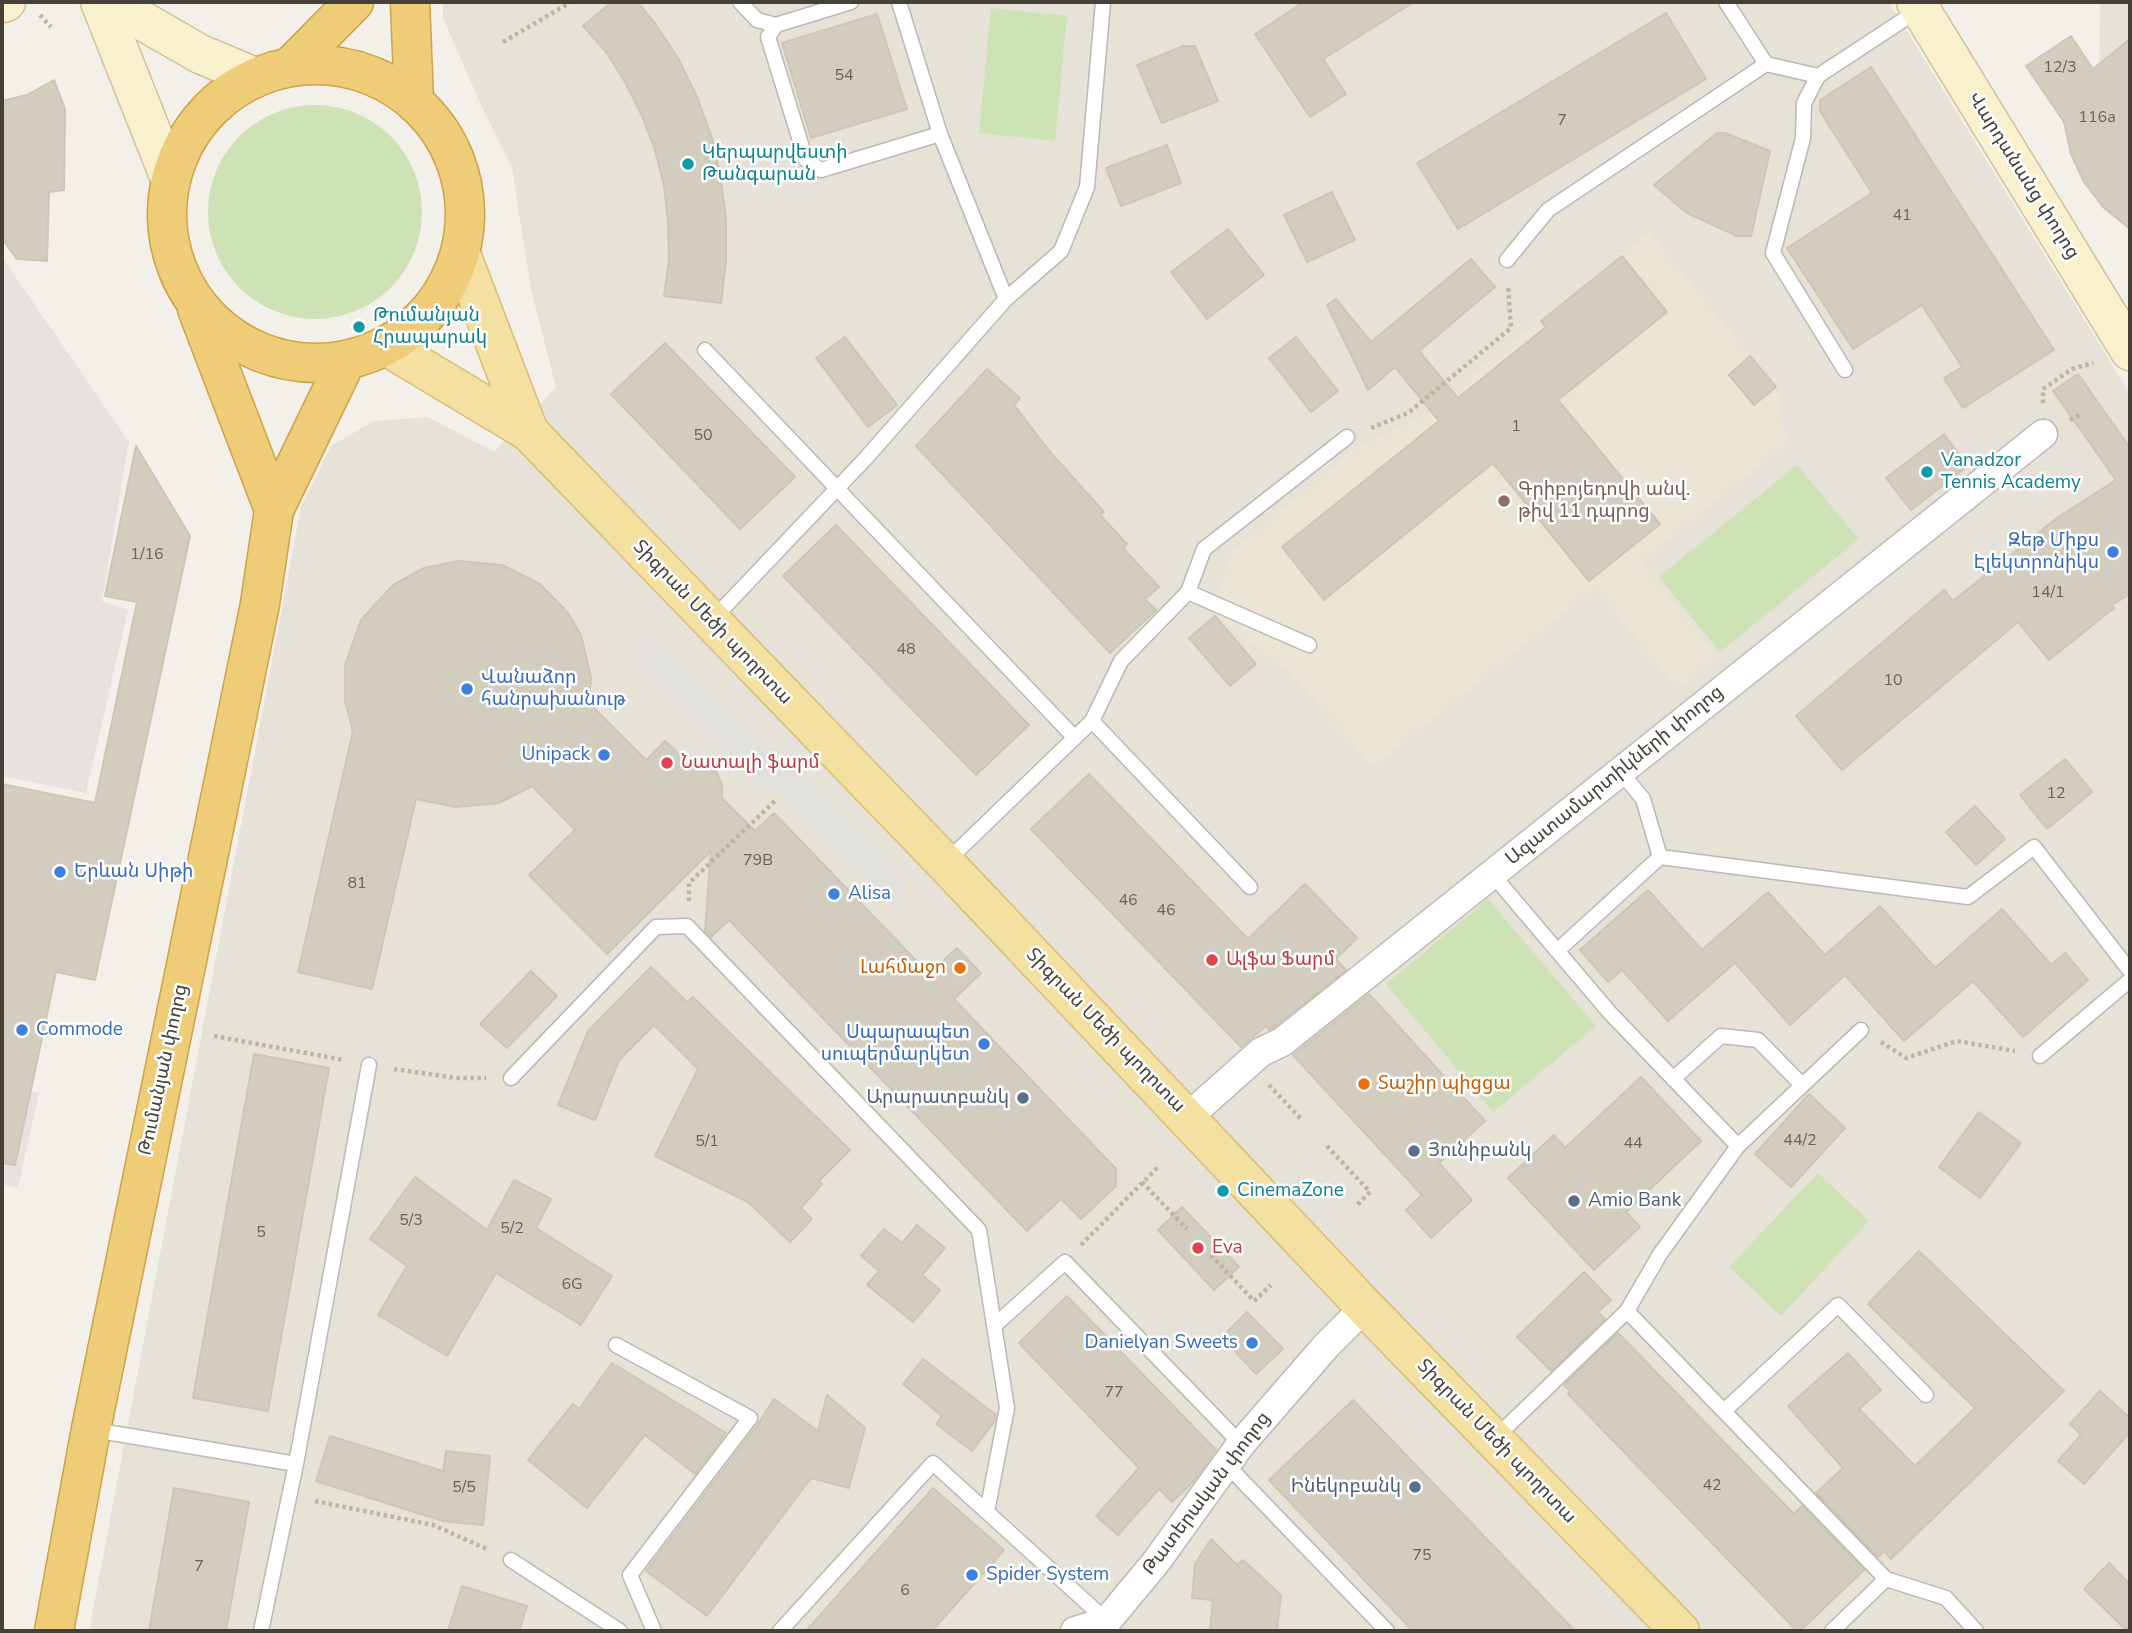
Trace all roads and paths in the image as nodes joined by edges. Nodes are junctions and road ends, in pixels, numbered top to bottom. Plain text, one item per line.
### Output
1 (100, 2) edge
2 (110, 2) edge
3 (354, 2) edge
4 (410, 2) edge
5 (571, 2) edge
6 (740, 2) edge
7 (851, 2) edge
8 (899, 2) edge
9 (1103, 2) edge
10 (1726, 2) edge
11 (1918, 5) edge
12 (776, 24) junction
13 (503, 42) dead end
14 (1766, 64) junction
15 (273, 72) junction
16 (1818, 76) junction
17 (414, 101) junction
18 (940, 134) junction
19 (171, 181) junction
20 (461, 254) junction
21 (1507, 260) joint
22 (192, 298) junction
23 (1006, 299) junction
24 (386, 346) junction
25 (705, 350) dead end
26 (2116, 356) edge
27 (346, 360) junction
28 (1845, 370) dead end
29 (529, 432) junction
30 (2043, 434) joint
31 (1348, 437) joint
32 (836, 489) junction
33 (274, 510) junction
34 (1188, 592) junction
35 (710, 621) junction
36 (1309, 645) dead end
37 (1092, 721) junction
38 (1074, 737) junction
39 (1621, 772) junction
40 (776, 800) dead end
41 (1660, 857) junction
42 (945, 863) junction
43 (1492, 874) junction
44 (1250, 887) dead end
45 (687, 926) junction
46 (1557, 951) junction
47 (2130, 971) edge
48 (2130, 980) edge
49 (1861, 1030) joint
50 (214, 1036) dead end
51 (2040, 1056) joint
52 (369, 1065) junction
53 (456, 1078) dead end
54 (511, 1078) dead end
55 (1673, 1079) junction
56 (1267, 1083) dead end
57 (1802, 1085) junction
58 (1188, 1118) junction
59 (1302, 1120) dead end
60 (1326, 1146) dead end
61 (1738, 1146) junction
62 (1159, 1166) dead end
63 (1142, 1182) junction
64 (1357, 1205) dead end
65 (1187, 1229) dead end
66 (1211, 1255) dead end
67 (1065, 1262) junction
68 (1271, 1285) dead end
69 (1366, 1307) junction
70 (1627, 1311) junction
71 (994, 1326) junction
72 (616, 1345) dead end
73 (1926, 1395) dead end
74 (1724, 1411) junction
75 (91, 1429) junction
76 (1494, 1439) junction
77 (1234, 1454) junction
78 (296, 1464) junction
79 (289, 1495) junction
80 (987, 1512) junction
81 (511, 1560) joint
82 (1886, 1579) junction
83 (1107, 1626) edge
84 (54, 1631) edge
85 (261, 1631) edge
86 (620, 1631) edge
87 (654, 1631) edge
88 (780, 1631) edge
89 (1075, 1631) edge
90 (1387, 1631) edge
91 (1680, 1631) edge
92 (1832, 1631) edge
93 (1976, 1631) edge

1 - 19 street
2 - 15 street
3 - 15 highway
4 - 17 highway
5 - 13 path
6 - 12 lane
7 - 12 lane
8 - 18 lane
9 - 23 lane
10 - 14 lane
11 - 16 lane
11 - 26 street, Վարդանանց փողոց
12 - 18 lane
14 - 16 lane
14 - 21 lane
15 - 17 highway
15 - 19 highway
16 - 28 lane
17 - 20 highway
18 - 23 lane
19 - 22 highway
20 - 24 highway
20 - 29 main road, Տիգրան Մեծի պողոտա
21 - 31 path
22 - 27 highway
22 - 33 highway
23 - 32 lane
24 - 27 highway
24 - 29 main road, Տիգրան Մեծի պողոտա
25 - 32 lane
26 - 30 path
27 - 33 highway
29 - 35 main road, Տիգրան Մեծի պողոտա
30 - 39 street, Ազատամարտիկների փողոց
31 - 34 lane
32 - 35 lane
32 - 38 lane
33 - 75 highway, Թումանյան փողոց
34 - 36 lane
34 - 37 lane
35 - 42 main road, Տիգրան Մեծի պողոտա
37 - 38 lane
37 - 44 lane
38 - 42 lane
39 - 41 lane
39 - 43 street, Ազատամարտիկների փողոց
40 - 45 path
41 - 46 lane
41 - 47 lane
42 - 58 main road, Տիգրան Մեծի պողոտա
43 - 46 lane
43 - 58 street, Ազատամարտիկների փողոց
45 - 54 lane
45 - 71 lane
46 - 55 lane
48 - 51 lane
49 - 51 path
49 - 57 lane
50 - 52 path
52 - 53 path
52 - 78 lane
55 - 57 lane
55 - 61 lane
56 - 59 path
57 - 61 lane
58 - 69 main road, Տիգրան Մեծի պողոտա
60 - 64 path
61 - 70 lane
62 - 63 path
63 - 65 path
63 - 67 path
66 - 68 path
67 - 71 lane
67 - 77 lane
69 - 76 main road, Տիգրան Մեծի պողոտա
69 - 77 street, Թատերական փողոց
70 - 74 lane
70 - 76 lane
71 - 80 lane
72 - 87 lane
73 - 74 lane
74 - 82 lane
75 - 78 lane
75 - 84 highway, Թումանյան փողոց
76 - 91 main road, Տիգրան Մեծի պողոտա
77 - 83 street, Թատերական փողոց
77 - 90 lane
78 - 79 lane
79 - 81 path
79 - 85 lane
80 - 83 lane
80 - 88 lane
81 - 86 lane
82 - 92 lane
82 - 93 lane
83 - 89 street

